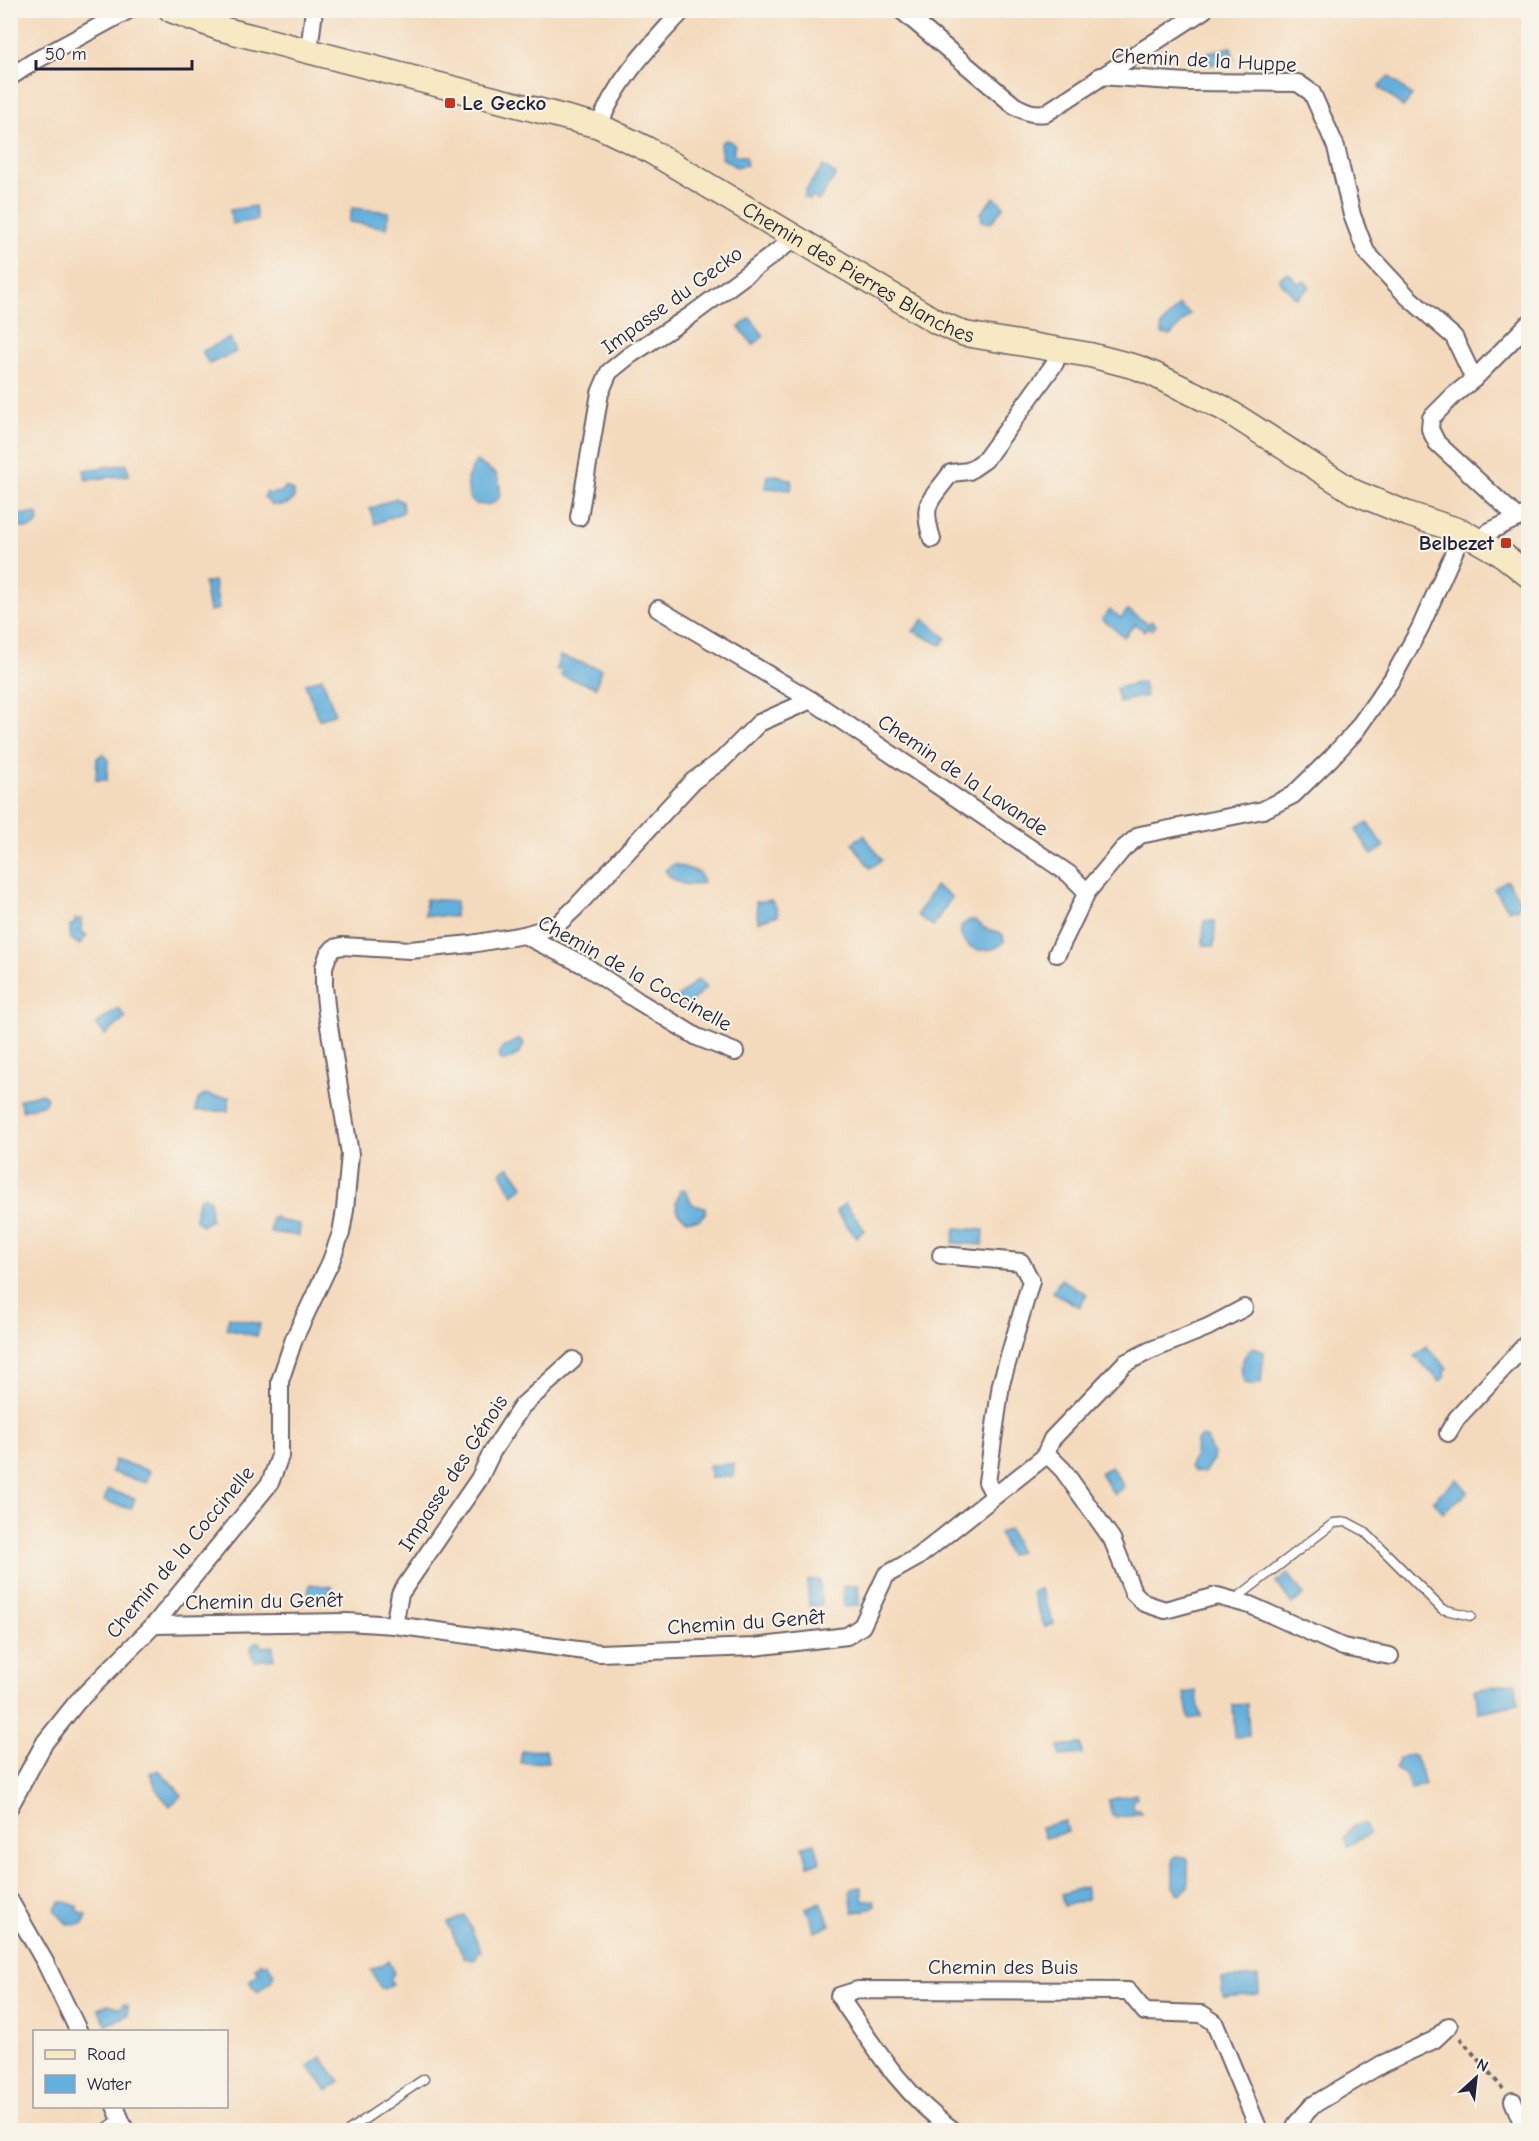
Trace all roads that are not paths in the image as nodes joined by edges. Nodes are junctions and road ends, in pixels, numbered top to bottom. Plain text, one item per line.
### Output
1 (129, 10) edge
2 (171, 10) edge
3 (314, 10) edge
4 (683, 10) edge
5 (901, 10) edge
6 (1204, 10) edge
7 (309, 51) junction
8 (1100, 76) junction
9 (10, 77) edge
10 (598, 126) junction
11 (792, 237) junction
12 (1528, 324) edge
13 (1059, 349) junction
14 (1474, 379) junction
15 (1523, 516) edge
16 (579, 517) dead end
17 (1471, 536) junction
18 (932, 539) dead end
19 (1528, 575) edge
20 (658, 609) dead end
21 (811, 700) junction
22 (1087, 892) junction
23 (524, 935) junction
24 (1057, 954) dead end
25 (735, 1052) dead end
26 (941, 1255) dead end
27 (1244, 1308) dead end
28 (1528, 1342) edge
29 (573, 1360) dead end
30 (1448, 1432) dead end
31 (1044, 1457) junction
32 (994, 1495) junction
33 (1233, 1601) junction
34 (1471, 1617) dead end
35 (394, 1625) junction
36 (154, 1626) junction
37 (1390, 1656) dead end
38 (10, 1806) edge
39 (10, 1901) edge
40 (1449, 2025) road end
41 (79, 2030) edge
42 (424, 2079) dead end
43 (1514, 2101) road end
44 (120, 2118) edge
45 (104, 2130) edge
46 (349, 2130) edge
47 (953, 2130) edge
48 (1259, 2130) edge
49 (1293, 2130) edge
50 (1525, 2130) edge

1 - 9 street
2 - 7 street, Chemin des Pierres Blanches
3 - 7 street
4 - 10 street
5 - 8 street
6 - 8 street
7 - 10 street, Chemin des Pierres Blanches
8 - 14 street, Chemin de la Huppe
10 - 11 street, Chemin des Pierres Blanches
11 - 13 street, Chemin des Pierres Blanches
11 - 16 street, Impasse du Gecko
12 - 14 street
13 - 17 street, Chemin des Pierres Blanches
13 - 18 street
14 - 15 street
15 - 17 street
17 - 19 street, Chemin des Pierres Blanches
17 - 22 street
20 - 21 street, Chemin de la Lavande
21 - 22 street, Chemin de la Lavande
21 - 23 street
22 - 24 street
23 - 25 street, Chemin de la Coccinelle
23 - 36 street, Chemin de la Coccinelle
26 - 32 street
27 - 31 street
28 - 30 street
29 - 35 street, Impasse des Génois
31 - 32 street, Chemin du Genêt
31 - 33 street
32 - 35 street, Chemin du Genêt
33 - 34 lane
33 - 37 street
35 - 36 street, Chemin du Genêt
36 - 38 street, Chemin de la Coccinelle
39 - 41 street
40 - 49 street
42 - 46 lane
43 - 50 street
44 - 45 lane
47 - 48 street, Chemin des Buis

